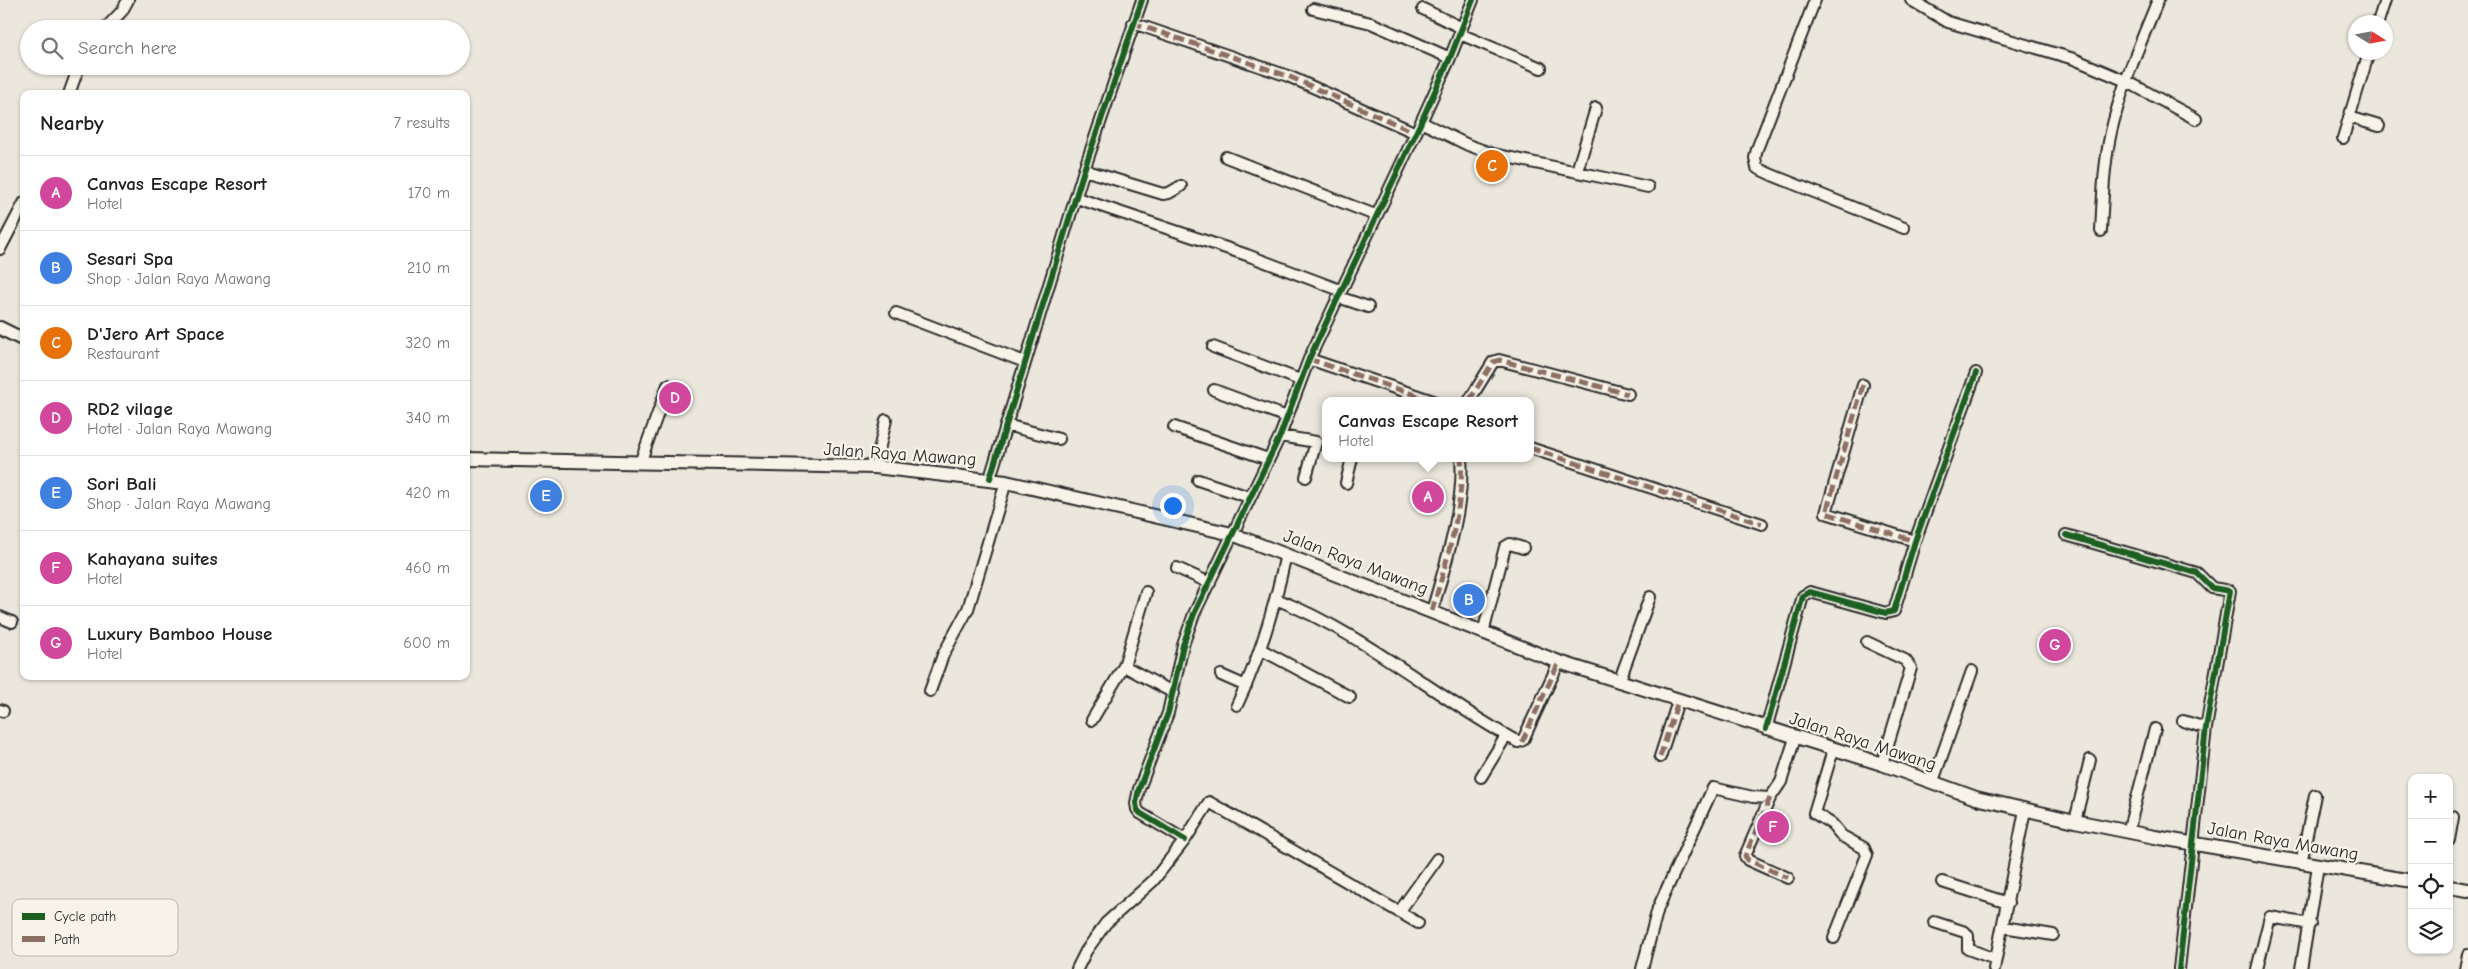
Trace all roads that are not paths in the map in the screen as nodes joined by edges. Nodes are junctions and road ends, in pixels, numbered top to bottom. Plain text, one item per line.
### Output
1 (128, 0) edge
2 (1142, 0) edge
3 (1472, 0) edge
4 (1815, 0) edge
5 (1910, 0) edge
6 (2158, 0) edge
7 (2385, 0) edge
8 (1313, 9) dead end
9 (1423, 9) dead end
10 (2380, 15) edge
11 (114, 20) edge
12 (1133, 23) junction
13 (1461, 31) junction
14 (1450, 58) junction
15 (2367, 60) edge
16 (1541, 68) dead end
17 (76, 75) edge
18 (2126, 81) junction
19 (70, 90) edge
20 (1596, 108) dead end
21 (2349, 117) junction
22 (2196, 119) dead end
23 (1421, 122) junction
24 (2379, 126) dead end
25 (1416, 133) junction
26 (2343, 138) dead end
27 (1226, 157) dead end
28 (1084, 170) junction
29 (1577, 170) junction
30 (1181, 186) dead end
31 (1648, 187) dead end
32 (1076, 198) junction
33 (20, 211) edge
34 (1375, 215) junction
35 (1904, 228) dead end
36 (2101, 231) dead end
37 (0, 250) edge
38 (1339, 293) junction
39 (1368, 307) dead end
40 (896, 313) dead end
41 (0, 328) edge
42 (20, 338) edge
43 (1212, 346) dead end
44 (1309, 359) junction
45 (1025, 362) junction
46 (1976, 373) dead end
47 (1300, 380) junction
48 (668, 385) dead end
49 (1863, 385) dead end
50 (1214, 390) dead end
51 (1628, 394) dead end
52 (1421, 397) edge
53 (1472, 397) edge
54 (1287, 417) junction
55 (886, 420) dead end
56 (1006, 425) junction
57 (1174, 427) dead end
58 (1280, 436) junction
59 (1058, 439) dead end
60 (1321, 442) edge
61 (1534, 449) edge
62 (470, 459) edge
63 (1268, 459) junction
64 (1351, 462) edge
65 (1460, 462) edge
66 (640, 463) junction
67 (875, 467) junction
68 (1306, 477) dead end
69 (990, 478) junction
70 (1198, 480) dead end
71 (1006, 482) junction
72 (1346, 483) dead end
73 (1249, 497) junction
74 (1762, 524) dead end
75 (1232, 534) junction
76 (2066, 535) dead end
77 (1915, 541) junction
78 (1523, 548) dead end
79 (1286, 554) junction
80 (1176, 568) dead end
81 (1210, 583) junction
82 (1146, 592) dead end
83 (1650, 597) dead end
84 (1276, 599) junction
85 (1432, 611) junction
86 (0, 617) edge
87 (12, 622) dead end
88 (1482, 633) junction
89 (1867, 642) dead end
90 (1260, 649) junction
91 (1559, 662) junction
92 (1124, 666) junction
93 (1972, 671) dead end
94 (1221, 675) dead end
95 (1619, 682) junction
96 (1246, 686) junction
97 (930, 691) dead end
98 (1174, 693) junction
99 (1350, 697) dead end
100 (1678, 701) junction
101 (1237, 705) dead end
102 (1092, 720) dead end
103 (2183, 721) dead end
104 (2206, 728) junction
105 (1766, 729) junction
106 (2155, 729) dead end
107 (1506, 736) junction
108 (1795, 738) junction
109 (1833, 750) junction
110 (1660, 756) dead end
111 (2090, 760) dead end
112 (1882, 764) junction
113 (1481, 777) dead end
114 (1933, 781) junction
115 (2315, 796) dead end
116 (1770, 798) junction
117 (2025, 810) junction
118 (2075, 821) junction
119 (2128, 832) junction
120 (1186, 840) junction
121 (2192, 844) junction
122 (1437, 859) dead end
123 (2301, 862) junction
124 (2318, 866) junction
125 (1788, 878) dead end
126 (2408, 880) edge
127 (1942, 882) dead end
128 (2453, 888) edge
129 (2468, 890) edge
130 (2008, 903) junction
131 (1399, 912) junction
132 (1934, 922) dead end
133 (1418, 923) dead end
134 (2310, 924) junction
135 (2003, 926) junction
136 (2053, 935) dead end
137 (1834, 938) dead end
138 (2468, 955) edge
139 (1994, 964) edge
140 (1077, 969) edge
141 (1642, 969) edge
142 (2179, 969) edge
143 (2257, 969) edge
144 (2300, 969) edge
145 (2465, 969) edge

1 - 11 street
2 - 12 street
3 - 13 street
4 - 35 street
5 - 18 street
6 - 18 street
7 - 10 street
8 - 14 street
9 - 13 street
12 - 25 street
12 - 28 street
13 - 14 street
13 - 16 street
14 - 23 street
15 - 21 street
17 - 19 street
18 - 22 street
18 - 36 street
20 - 29 street
21 - 24 street
21 - 26 street
23 - 25 street
23 - 29 street
25 - 34 street
27 - 34 street
28 - 30 street
28 - 32 street
29 - 31 street
32 - 38 street
32 - 45 street
33 - 37 street
34 - 38 street
38 - 39 street
38 - 44 street
40 - 45 street
41 - 42 main road
43 - 47 street
44 - 47 street
44 - 52 street
45 - 56 street
46 - 77 street
47 - 54 street
48 - 66 street
49 - 77 street
50 - 54 street
51 - 53 street
54 - 58 street
55 - 67 street
56 - 59 street
56 - 69 street
57 - 63 street
58 - 60 street
58 - 63 street
60 - 68 street
61 - 74 street
62 - 66 main road, Jalan Raya Mawang
63 - 73 street
64 - 72 street
65 - 85 street
66 - 67 main road, Jalan Raya Mawang
67 - 69 main road, Jalan Raya Mawang
69 - 71 main road, Jalan Raya Mawang
70 - 73 street
71 - 75 main road, Jalan Raya Mawang
71 - 97 street
73 - 75 street
75 - 79 main road, Jalan Raya Mawang
75 - 81 street
76 - 104 street
77 - 105 street
78 - 88 street
79 - 84 street
79 - 85 main road, Jalan Raya Mawang
80 - 81 street
81 - 98 street
82 - 92 street
83 - 95 street
84 - 90 street
84 - 107 street
85 - 88 main road, Jalan Raya Mawang
86 - 87 street
88 - 91 main road, Jalan Raya Mawang
89 - 112 street
90 - 96 street
90 - 99 street
91 - 95 main road, Jalan Raya Mawang
91 - 107 street
92 - 98 street
92 - 102 street
93 - 114 street
94 - 96 street
95 - 100 main road, Jalan Raya Mawang
96 - 101 street
98 - 120 street
100 - 105 main road, Jalan Raya Mawang
100 - 110 street
103 - 104 street
104 - 121 street
105 - 108 main road, Jalan Raya Mawang
106 - 119 street
107 - 113 street
108 - 109 main road, Jalan Raya Mawang
108 - 116 street
109 - 112 main road, Jalan Raya Mawang
109 - 137 street
111 - 118 street
112 - 114 main road, Jalan Raya Mawang
114 - 117 main road, Jalan Raya Mawang
115 - 123 street
116 - 125 street
116 - 141 street
117 - 118 main road, Jalan Raya Mawang
117 - 130 street
118 - 119 main road, Jalan Raya Mawang
119 - 121 main road, Jalan Raya Mawang
120 - 131 street
120 - 140 street
121 - 123 main road, Jalan Raya Mawang
121 - 142 street
122 - 131 street
123 - 124 main road, Jalan Raya Mawang
124 - 126 main road, Jalan Raya Mawang
124 - 134 street
127 - 130 street
128 - 129 main road
130 - 135 street
131 - 133 street
132 - 139 street
134 - 143 street
134 - 144 street
135 - 136 street
135 - 139 street
138 - 145 street

